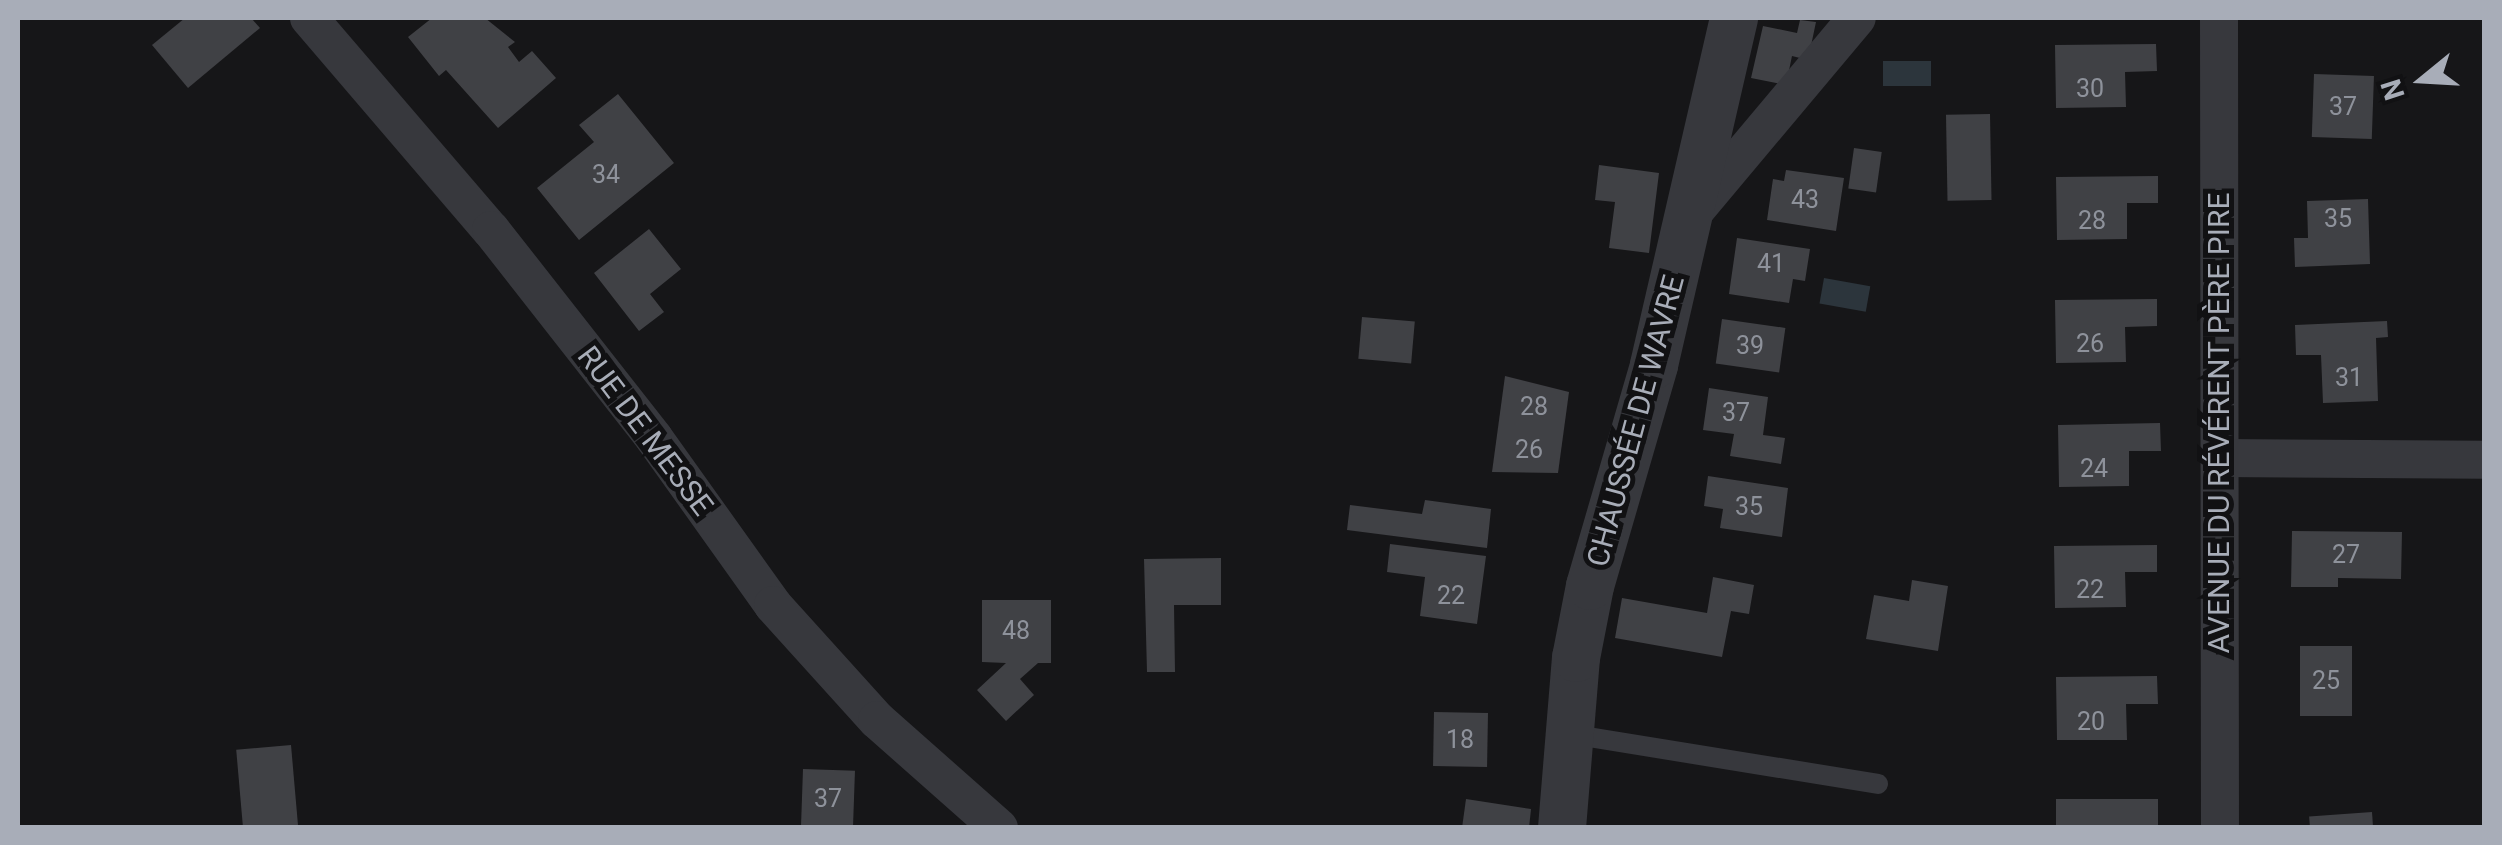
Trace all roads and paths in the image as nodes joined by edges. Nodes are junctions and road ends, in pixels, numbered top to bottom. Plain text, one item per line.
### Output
1 (309, 18) edge
2 (1734, 18) edge
3 (1857, 18) edge
4 (2219, 18) edge
5 (1689, 218) junction
6 (2221, 458) junction
7 (2484, 460) edge
8 (1568, 734) junction
9 (1878, 784) dead end
10 (999, 828) edge
11 (1562, 828) edge
12 (2220, 828) edge

1 - 10 street, RUE DE MESSE
2 - 5 street, CHAUSSÉE DE WAVRE
3 - 5 street
4 - 6 street, AVENUE DU RÉVÉRENT PÈRE PIRE
5 - 8 street, CHAUSSÉE DE WAVRE
6 - 7 street
6 - 12 street, AVENUE DU RÉVÉRENT PÈRE PIRE
8 - 9 lane
8 - 11 street, CHAUSSÉE DE WAVRE

